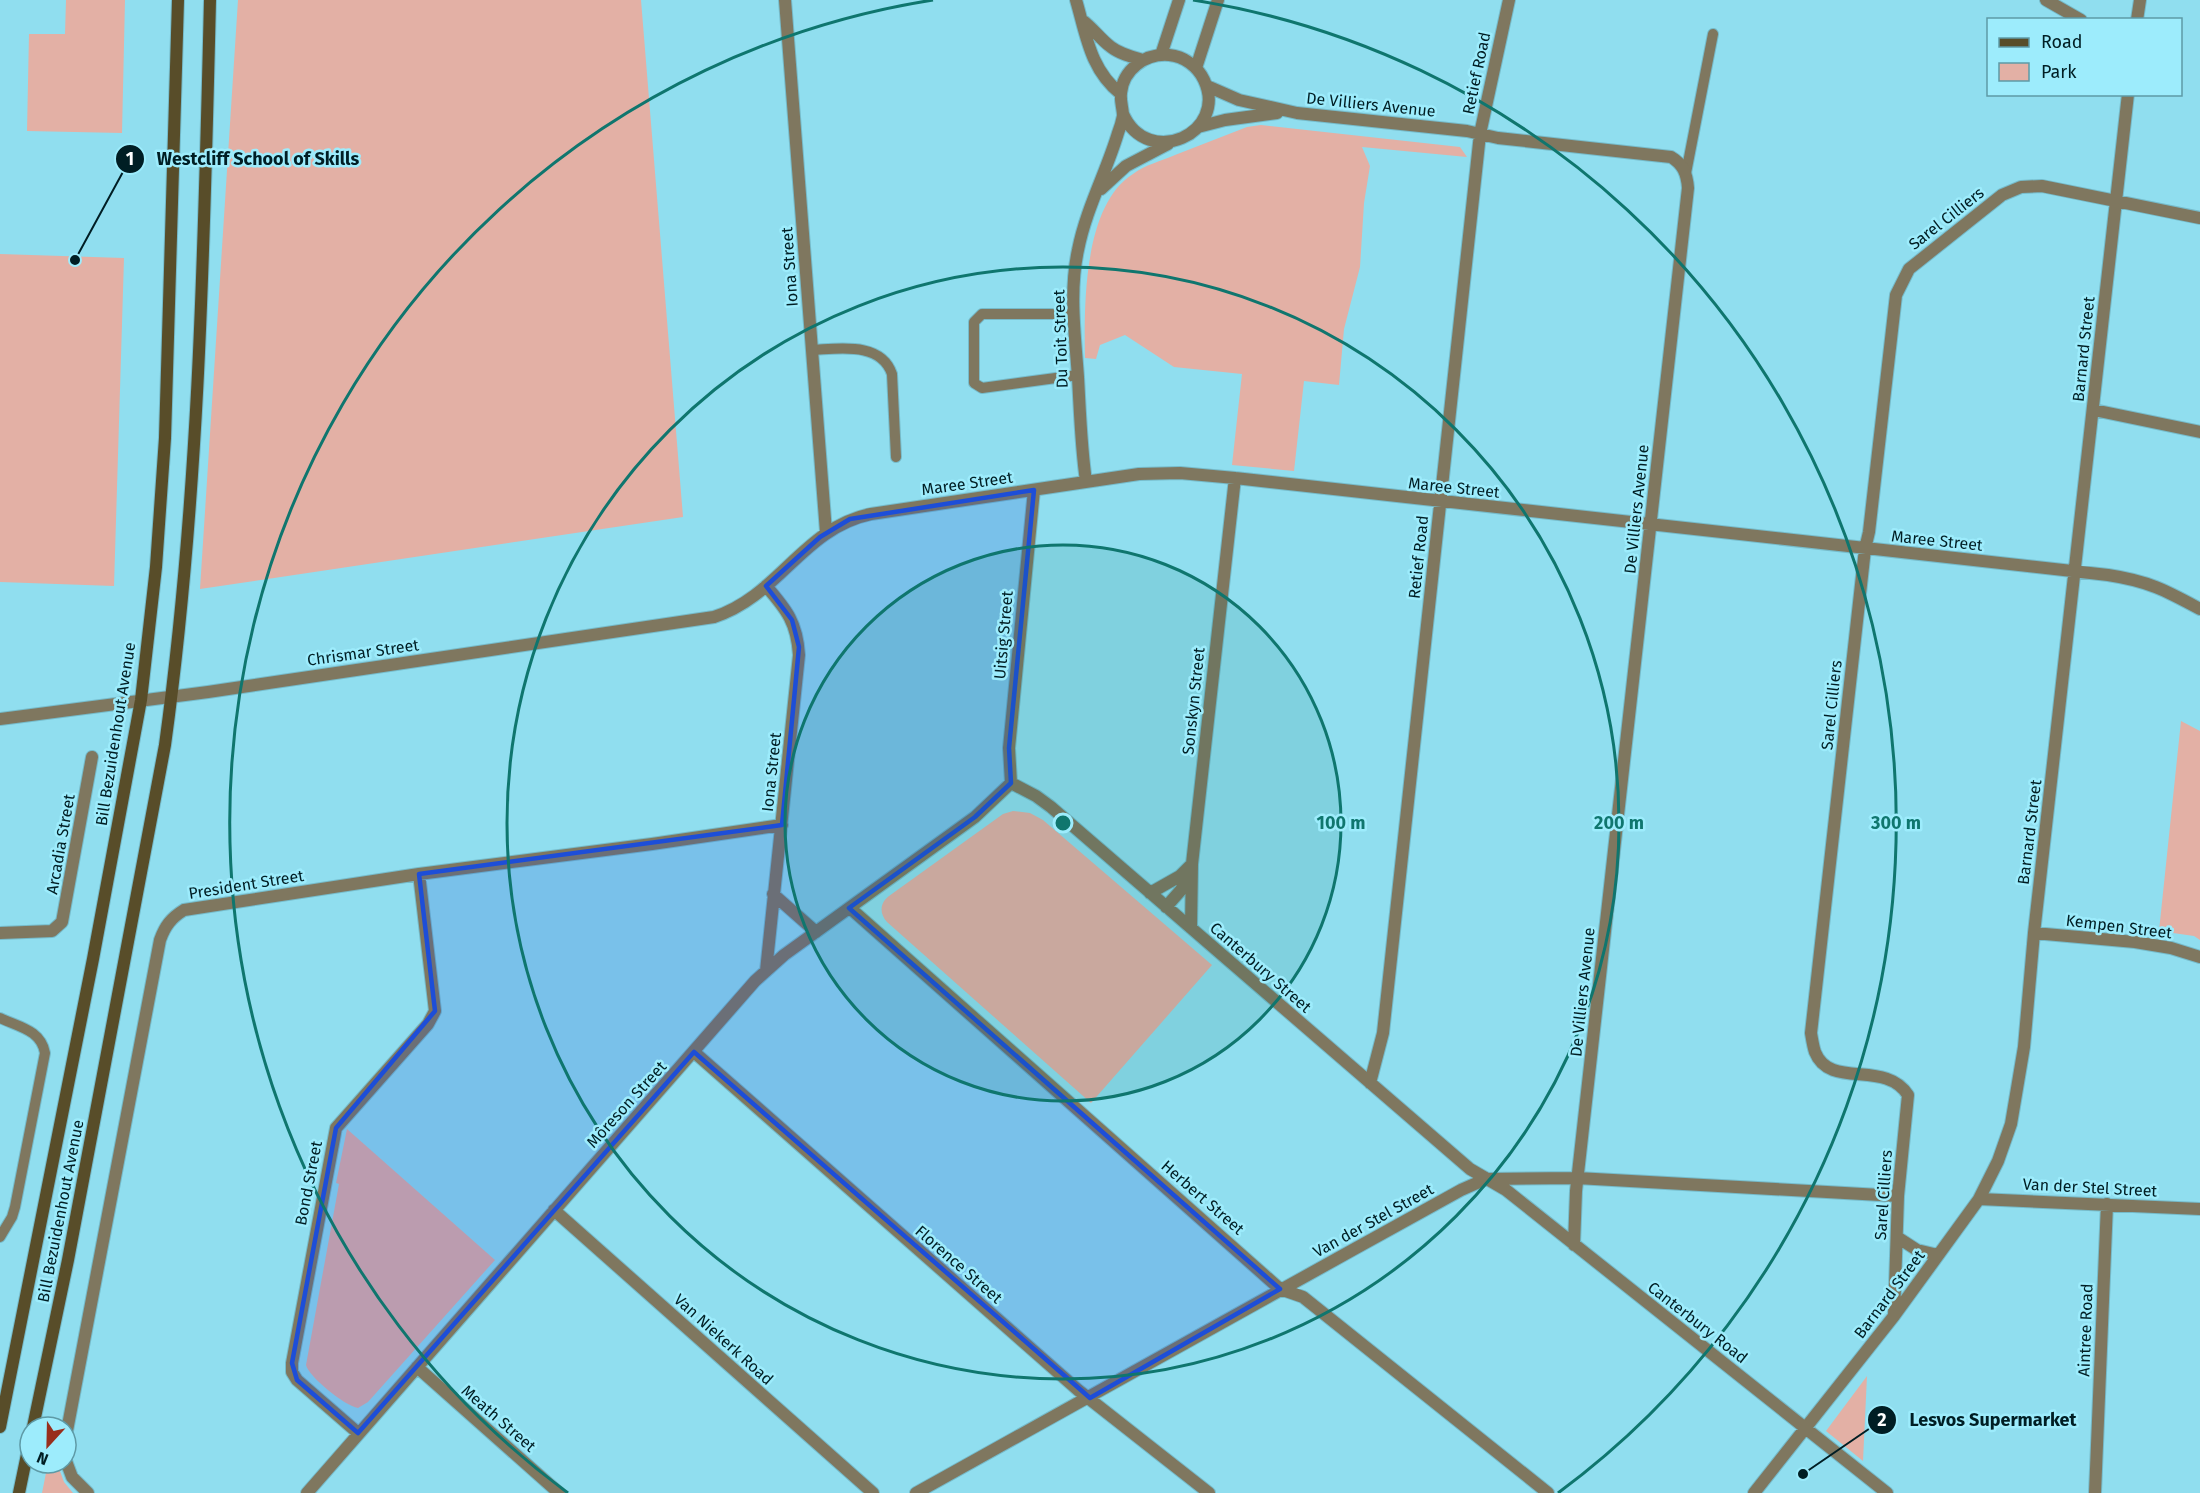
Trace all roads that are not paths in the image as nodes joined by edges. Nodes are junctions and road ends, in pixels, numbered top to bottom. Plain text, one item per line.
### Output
1 (178, 0) edge
2 (210, 0) edge
3 (785, 0) edge
4 (1076, 0) edge
5 (1179, 0) edge
6 (1218, 0) edge
7 (1509, 0) edge
8 (2046, 0) edge
9 (2140, 0) edge
10 (2078, 18) edge
11 (2137, 18) edge
12 (1082, 20) junction
13 (1713, 34) dead end
14 (1161, 55) junction
15 (1143, 60) junction
16 (1196, 68) junction
17 (1207, 86) junction
18 (1121, 94) junction
19 (2128, 96) edge
20 (1297, 113) junction
21 (1123, 114) junction
22 (1198, 127) junction
23 (1480, 134) junction
24 (1171, 142) junction
25 (1686, 173) junction
26 (1095, 197) junction
27 (2115, 200) junction
28 (2200, 218) edge
29 (1074, 314) junction
30 (812, 350) junction
31 (1078, 375) junction
32 (2094, 410) junction
33 (2200, 432) edge
34 (896, 458) dead end
35 (1235, 478) junction
36 (1086, 481) junction
37 (1034, 490) junction
38 (1441, 502) junction
39 (1651, 524) junction
40 (826, 532) junction
41 (1865, 549) junction
42 (2075, 571) junction
43 (766, 586) junction
44 (2200, 609) edge
45 (730, 611) joint
46 (172, 697) junction
47 (141, 700) junction
48 (0, 719) edge
49 (92, 757) dead end
50 (1011, 783) junction
51 (782, 825) junction
52 (1192, 864) junction
53 (419, 874) junction
54 (1150, 893) junction
55 (773, 894) junction
56 (1166, 907) junction
57 (850, 908) junction
58 (1191, 928) junction
59 (816, 932) junction
60 (0, 933) edge
61 (2034, 933) junction
62 (2200, 957) edge
63 (766, 970) junction
64 (0, 1018) edge
65 (694, 1052) junction
66 (1370, 1083) junction
67 (1577, 1178) junction
68 (1486, 1179) junction
69 (1898, 1196) junction
70 (1979, 1199) junction
71 (2107, 1204) junction
72 (2200, 1209) edge
73 (554, 1210) junction
74 (1897, 1237) junction
75 (0, 1238) edge
76 (1574, 1245) junction
77 (1938, 1255) junction
78 (1280, 1289) junction
79 (1894, 1316) junction
80 (417, 1367) junction
81 (1090, 1398) junction
82 (35, 1415) edge
83 (70, 1415) edge
84 (0, 1427) edge
85 (1806, 1429) junction
86 (358, 1433) junction
87 (23, 1475) edge
88 (71, 1475) edge
89 (19, 1493) edge
90 (88, 1493) edge
91 (307, 1493) edge
92 (559, 1493) edge
93 (873, 1493) edge
94 (916, 1493) edge
95 (1209, 1493) edge
96 (1548, 1493) edge
97 (1754, 1493) edge
98 (1887, 1493) edge
99 (2095, 1493) edge

1 - 47 main road, Bill Bezuidenhout Avenue
2 - 46 main road, Bill Bezuidenhout Avenue
3 - 30 street, Iona Street
4 - 12 street
5 - 14 street
6 - 16 street
7 - 23 street, Retief Road
8 - 10 street
9 - 11 street
12 - 15 street
12 - 18 street
13 - 25 lane
14 - 15 street
14 - 16 street
15 - 18 street
16 - 17 street
17 - 20 street, De Villiers Avenue
17 - 22 street
18 - 21 street
19 - 27 street, Barnard Street
20 - 22 street, De Villiers Avenue
20 - 23 street, De Villiers Avenue
21 - 24 street
21 - 26 street, Du Toit Street
22 - 24 street
23 - 25 street, De Villiers Avenue
23 - 38 street, Retief Road
24 - 26 street, Du Toit Street
25 - 39 street, De Villiers Avenue
26 - 29 street, Du Toit Street
27 - 28 street, Sarel Cilliers
27 - 32 street, Barnard Street
27 - 41 street, Sarel Cilliers
29 - 31 street, Du Toit Street
29 - 31 lane
30 - 34 lane
30 - 40 street, Iona Street
31 - 36 street, Du Toit Street
32 - 33 street
32 - 42 street, Barnard Street
35 - 36 street, Maree Street
35 - 38 street, Maree Street
35 - 52 street, Sonskyn Street
36 - 37 street, Maree Street
37 - 40 street, Maree Street
37 - 50 street, Uitsig Street
38 - 39 street, Maree Street
38 - 66 street, Retief Road
39 - 41 street, Maree Street
39 - 67 street, De Villiers Avenue
40 - 43 street, Maree Street
41 - 42 street, Maree Street
41 - 69 street, Sarel Cilliers
42 - 44 street, Maree Street
42 - 61 street, Barnard Street
43 - 45 street, Maree Street
43 - 51 street, Iona Street
45 - 46 street, Chrismar Street
46 - 47 street, Chrismar Street
46 - 82 main road, Bill Bezuidenhout Avenue
47 - 48 street, Chrismar Street
47 - 84 main road, Bill Bezuidenhout Avenue
49 - 60 street, Arcadia Street
50 - 54 street, Canterbury Street
50 - 57 street, Môreson Street
51 - 53 street, President Street
51 - 55 street, Iona Street
52 - 54 street
52 - 56 street
52 - 58 street, Sonskyn Street
53 - 83 street, President Street
53 - 86 street, Bond Street
54 - 56 street, Canterbury Street
55 - 59 street
55 - 63 street, Iona Street
56 - 58 street, Canterbury Street
57 - 59 street, Môreson Street
57 - 78 street, Herbert Street
58 - 66 street, Canterbury Street
59 - 63 street, Môreson Street
61 - 62 street, Kempen Street
61 - 70 street, Barnard Street
63 - 65 street, Môreson Street
64 - 75 lane
65 - 73 street, Môreson Street
65 - 81 street, Florence Street
66 - 68 street, Canterbury Street
67 - 68 street, Van der Stel Street
67 - 69 street, Van der Stel Street
67 - 76 street, De Villiers Avenue
68 - 76 street, Canterbury Road
68 - 78 street, Van der Stel Street
69 - 74 street, Sarel Cilliers
70 - 71 street, Van der Stel Street
70 - 77 street, Barnard Street
71 - 72 street, Van der Stel Street
71 - 99 street, Aintree Road
73 - 80 street, Môreson Street
73 - 93 street, Van Niekerk Road
74 - 77 street
74 - 79 street, Sarel Cilliers
76 - 85 street, Canterbury Road
77 - 79 street, Barnard Street
78 - 81 street, Van der Stel Street
78 - 96 street, Herbert Street
79 - 85 street, Barnard Street
80 - 86 street, Môreson Street
80 - 92 street, Meath Street
81 - 94 street, Van der Stel Street
81 - 95 street, Florence Street
85 - 97 street, Barnard Street
85 - 98 street, Canterbury Road
86 - 91 street, Môreson Street
87 - 89 main road
88 - 90 street

